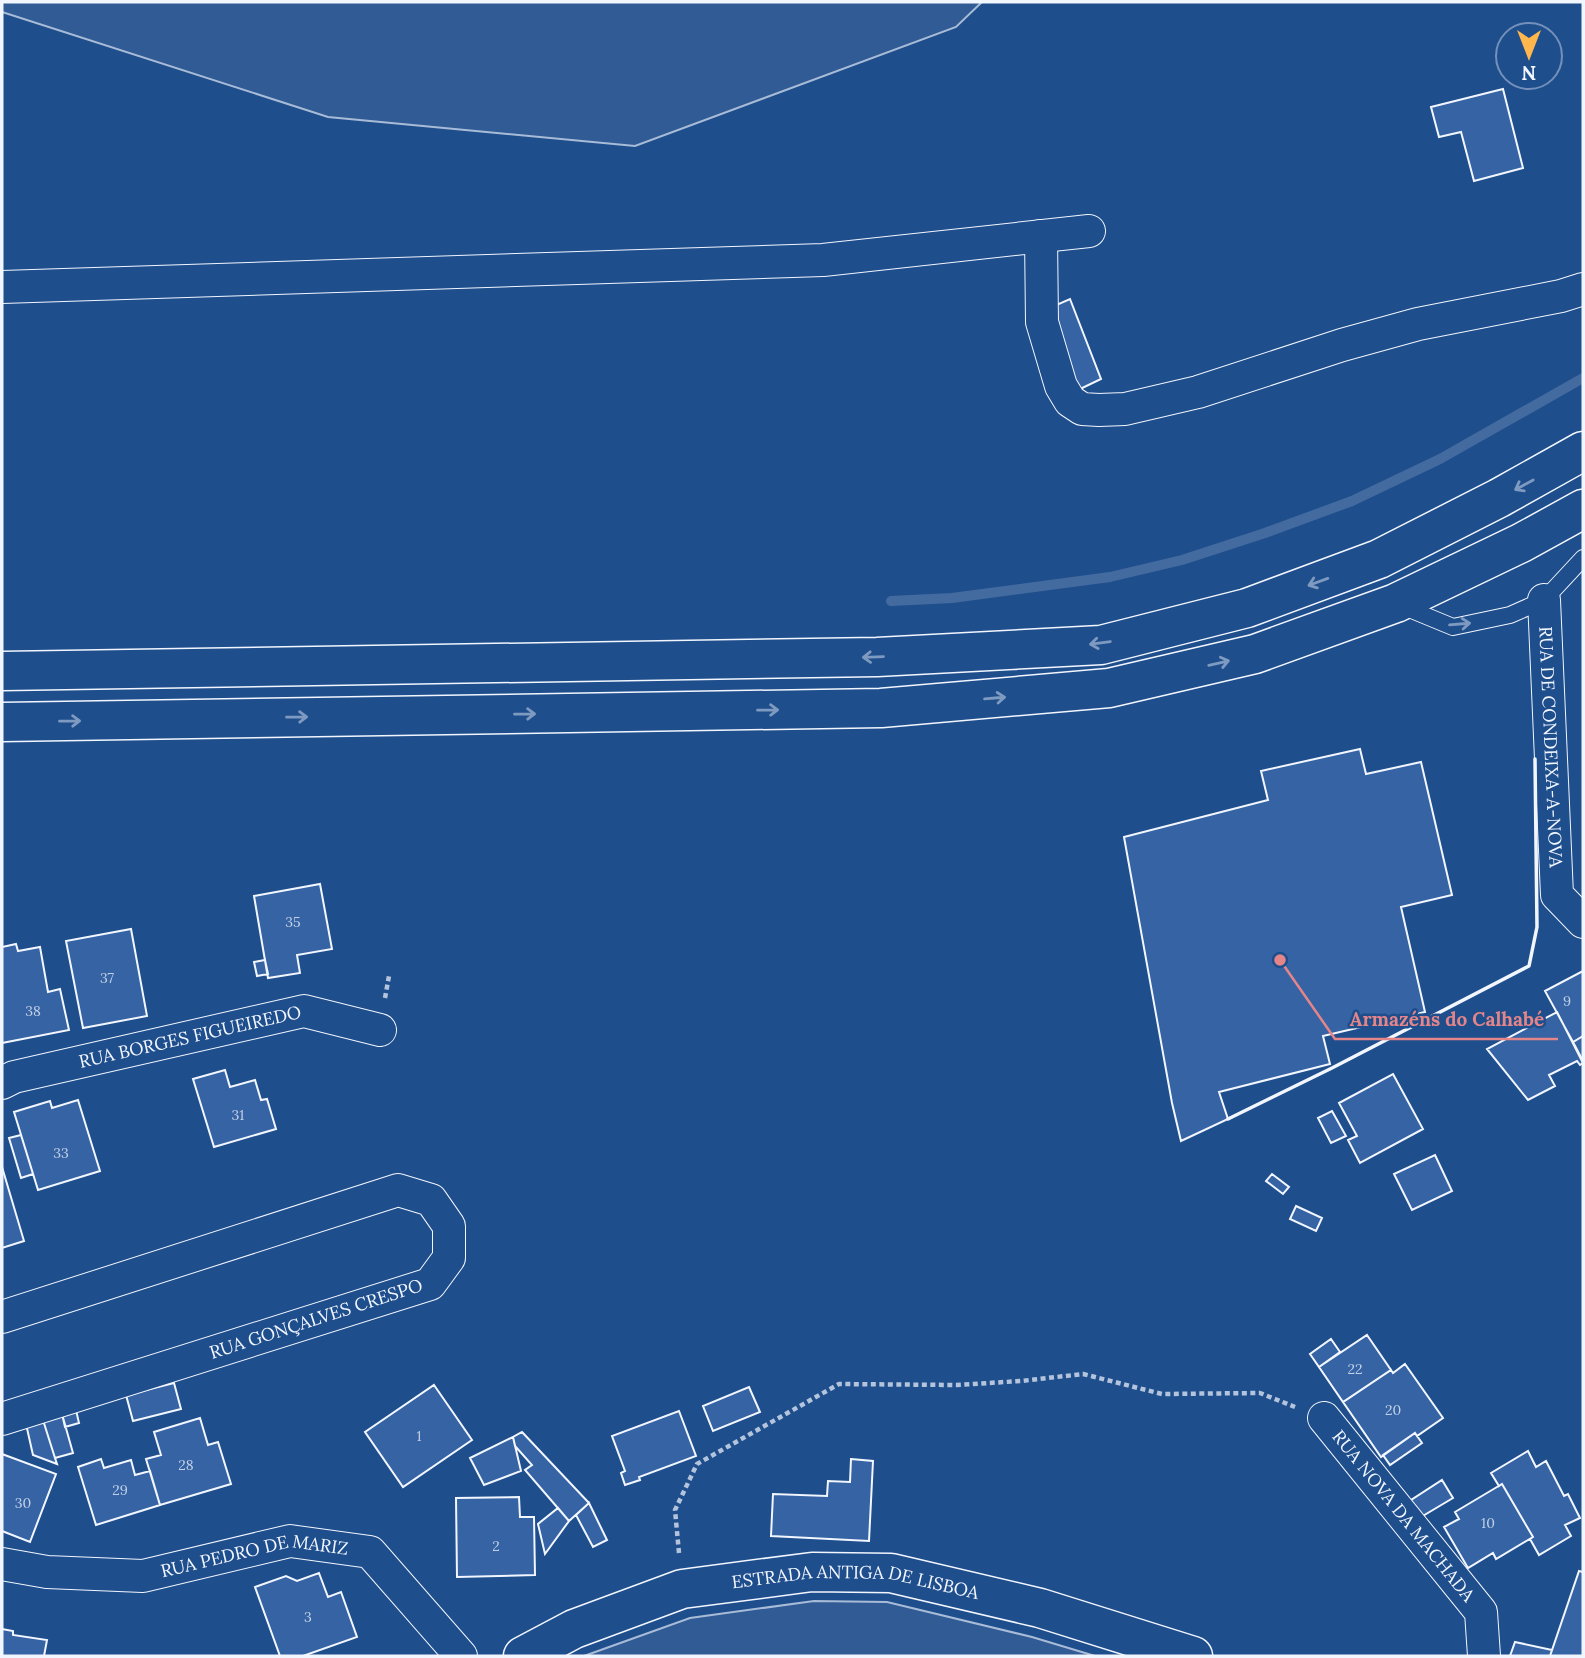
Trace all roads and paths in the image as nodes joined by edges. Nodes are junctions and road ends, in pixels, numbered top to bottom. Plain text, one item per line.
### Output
1 (1089, 231) dead end
2 (1041, 236) junction
3 (2, 287) edge
4 (1583, 289) edge
5 (1583, 451) edge
6 (1583, 509) edge
7 (1583, 558) edge
8 (1544, 600) junction
9 (1396, 604) junction
10 (2, 671) edge
11 (2, 722) edge
12 (1583, 922) edge
13 (380, 1030) dead end
14 (2, 1083) edge
15 (2, 1317) edge
16 (1324, 1418) joint
17 (2, 1419) edge
18 (2, 1564) edge
19 (682, 1589) junction
20 (461, 1656) edge
21 (523, 1656) edge
22 (1193, 1656) edge
23 (1485, 1656) edge

1 - 2 street
2 - 3 street
2 - 4 street
5 -> 10 main road
6 - 9 main road
7 - 8 lane
9 -> 8 lane
8 - 12 street, RUA DE CONDEIXA-A-NOVA
11 -> 9 main road
13 - 14 street, RUA BORGES FIGUEIREDO
15 - 17 street, RUA GONÇALVES CRESPO
16 - 19 path
16 - 23 street, RUA NOVA DA MACHADA
18 - 20 street, RUA PEDRO DE MARIZ
19 - 21 main road, ESTRADA ANTIGA DE LISBOA
19 - 22 main road, ESTRADA ANTIGA DE LISBOA

